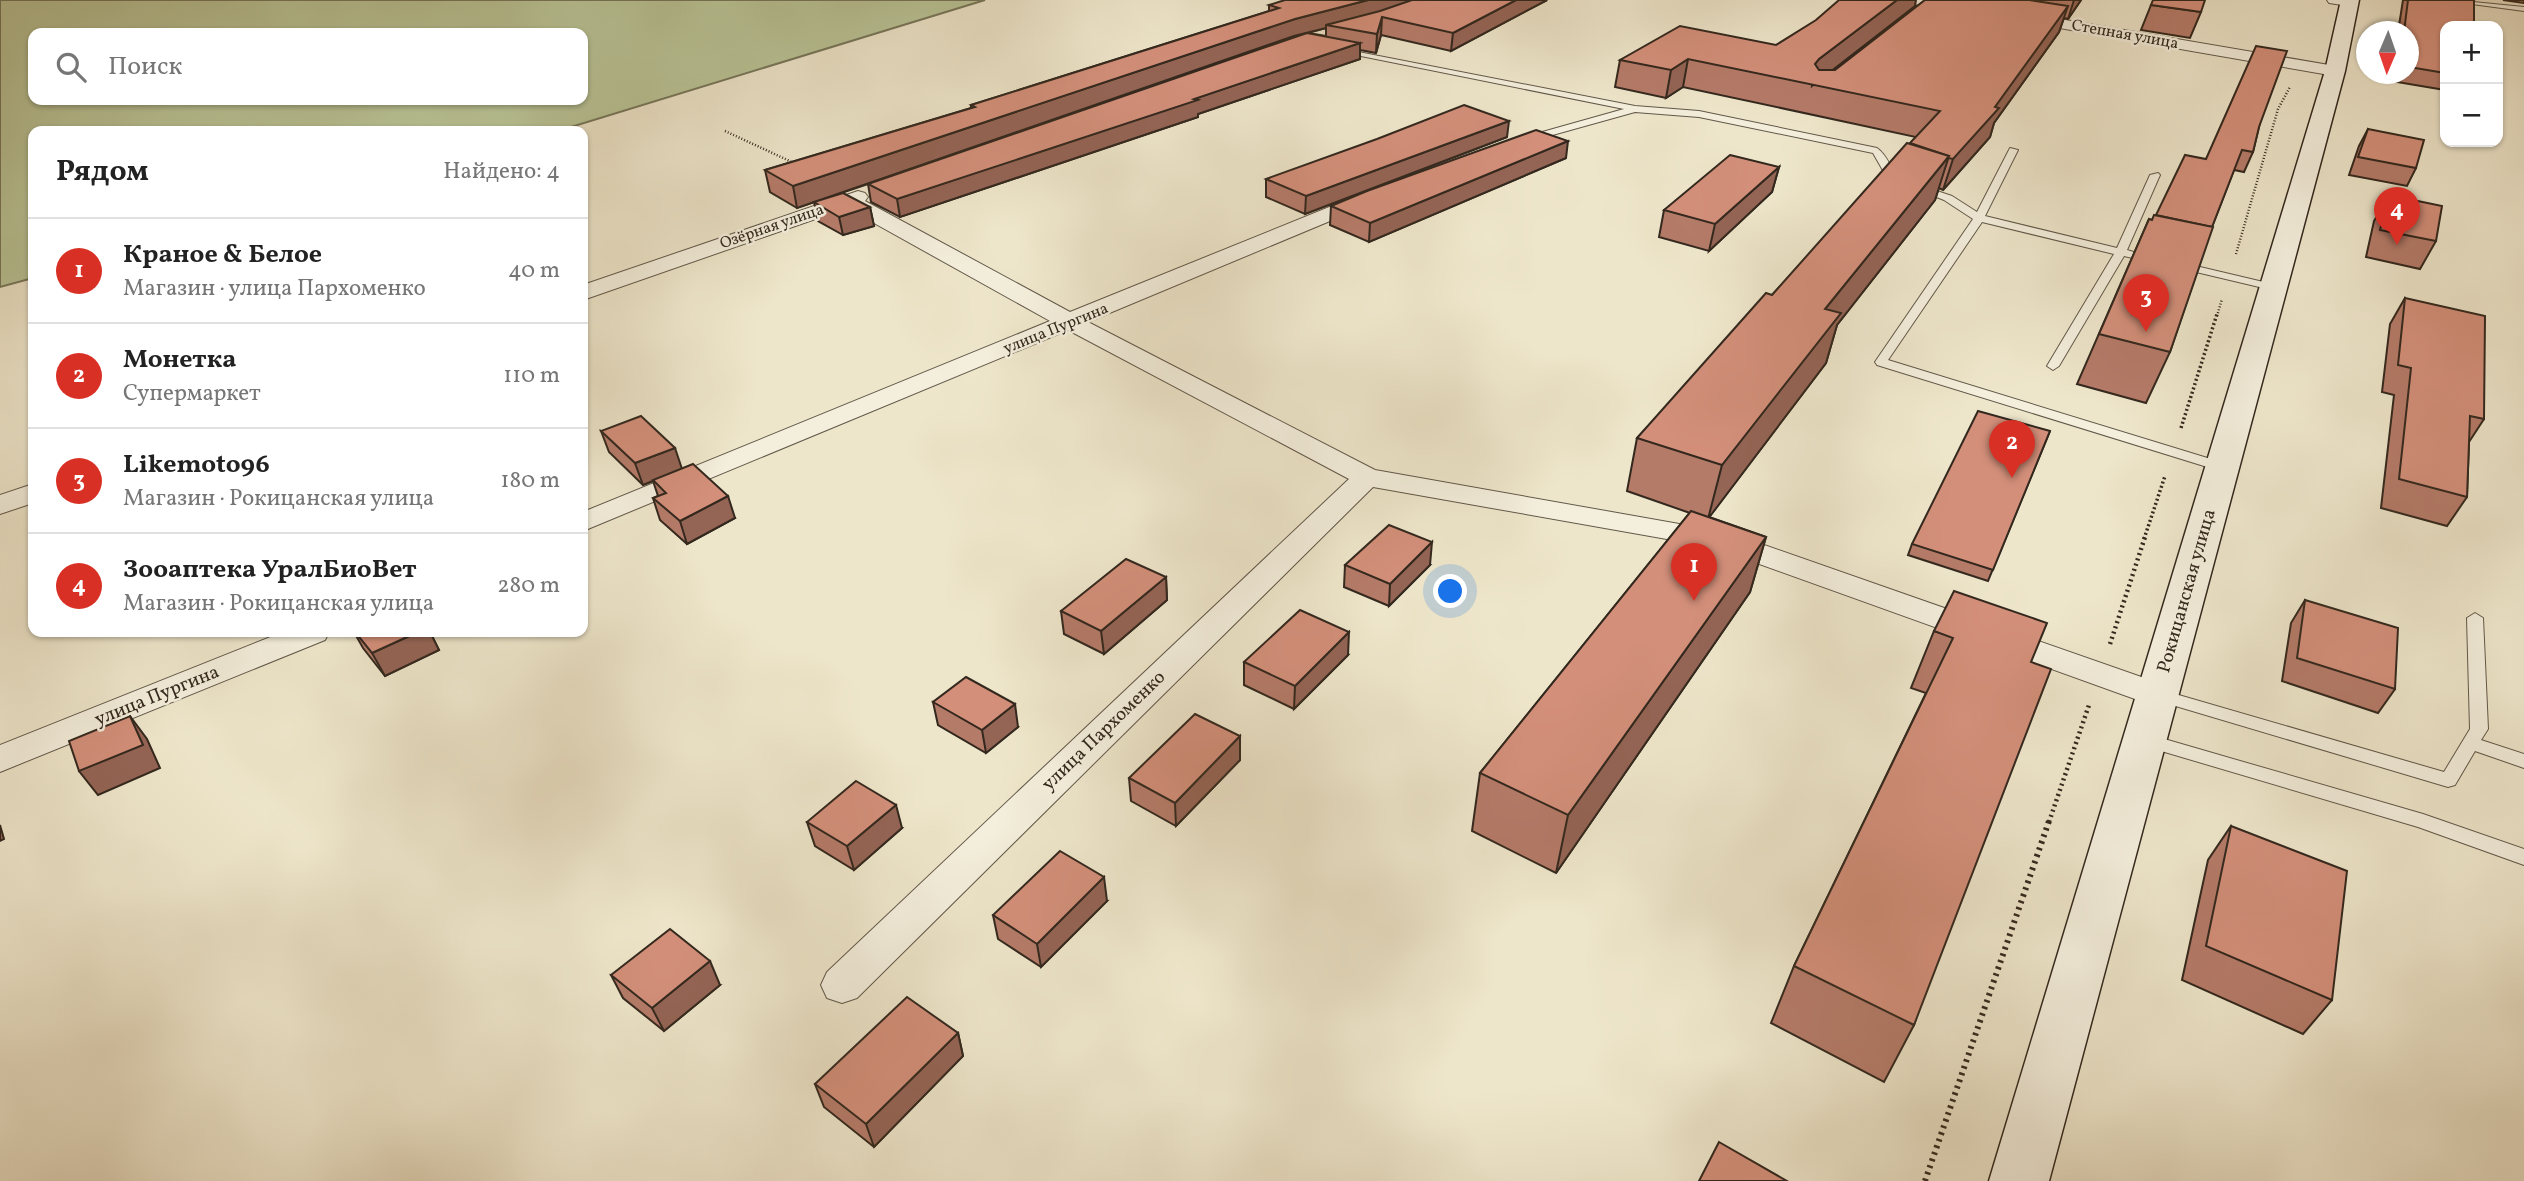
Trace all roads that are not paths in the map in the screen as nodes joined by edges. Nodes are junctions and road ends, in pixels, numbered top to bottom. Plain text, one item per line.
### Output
1 (1914, 0) edge
2 (2457, 0) edge
3 (2344, 1) edge
4 (1932, 3) junction
5 (2524, 9) edge
6 (1911, 19) edge
7 (1336, 48) edge
8 (2318, 68) junction
9 (1636, 109) junction
10 (1531, 138) joint
11 (1506, 146) edge
12 (2013, 150) dead end
13 (2155, 174) dead end
14 (1395, 188) edge
15 (877, 190) edge
16 (848, 201) junction
17 (1979, 218) junction
18 (2121, 252) junction
19 (2272, 287) junction
20 (588, 291) edge
21 (1072, 323) junction
22 (2053, 366) dead end
23 (2222, 467) junction
24 (1367, 477) junction
25 (28, 495) edge
26 (0, 505) edge
27 (588, 520) edge
28 (2475, 618) dead end
29 (301, 637) edge
30 (2158, 695) junction
31 (2145, 739) junction
32 (2471, 743) junction
33 (0, 759) edge
34 (2524, 761) edge
35 (2524, 856) edge
36 (842, 985) dead end
37 (2019, 1181) edge

1 - 4 street, Степная улица
2 - 5 lane
3 - 8 street, Рокицанская улица
4 - 6 street
4 - 8 street, Степная улица
7 - 9 lane
8 - 19 street, Рокицанская улица
9 - 10 lane
9 - 17 lane
10 - 11 street
12 - 17 lane
13 - 18 lane
14 - 21 street, улица Пургина
15 - 16 street, Озёрная улица
16 - 20 street, Озёрная улица
16 - 21 street
17 - 18 lane
17 - 23 lane
18 - 19 lane
18 - 22 lane
19 - 23 street, Рокицанская улица
21 - 24 street
21 - 27 street, улица Пургина
23 - 30 street, Рокицанская улица
24 - 30 street
24 - 36 street, улица Пархоменко
25 - 26 street
28 - 32 lane
29 - 33 street, улица Пургина
30 - 31 street, Рокицанская улица
30 - 32 lane
31 - 35 lane
31 - 37 street, Рокицанская улица
32 - 34 lane

